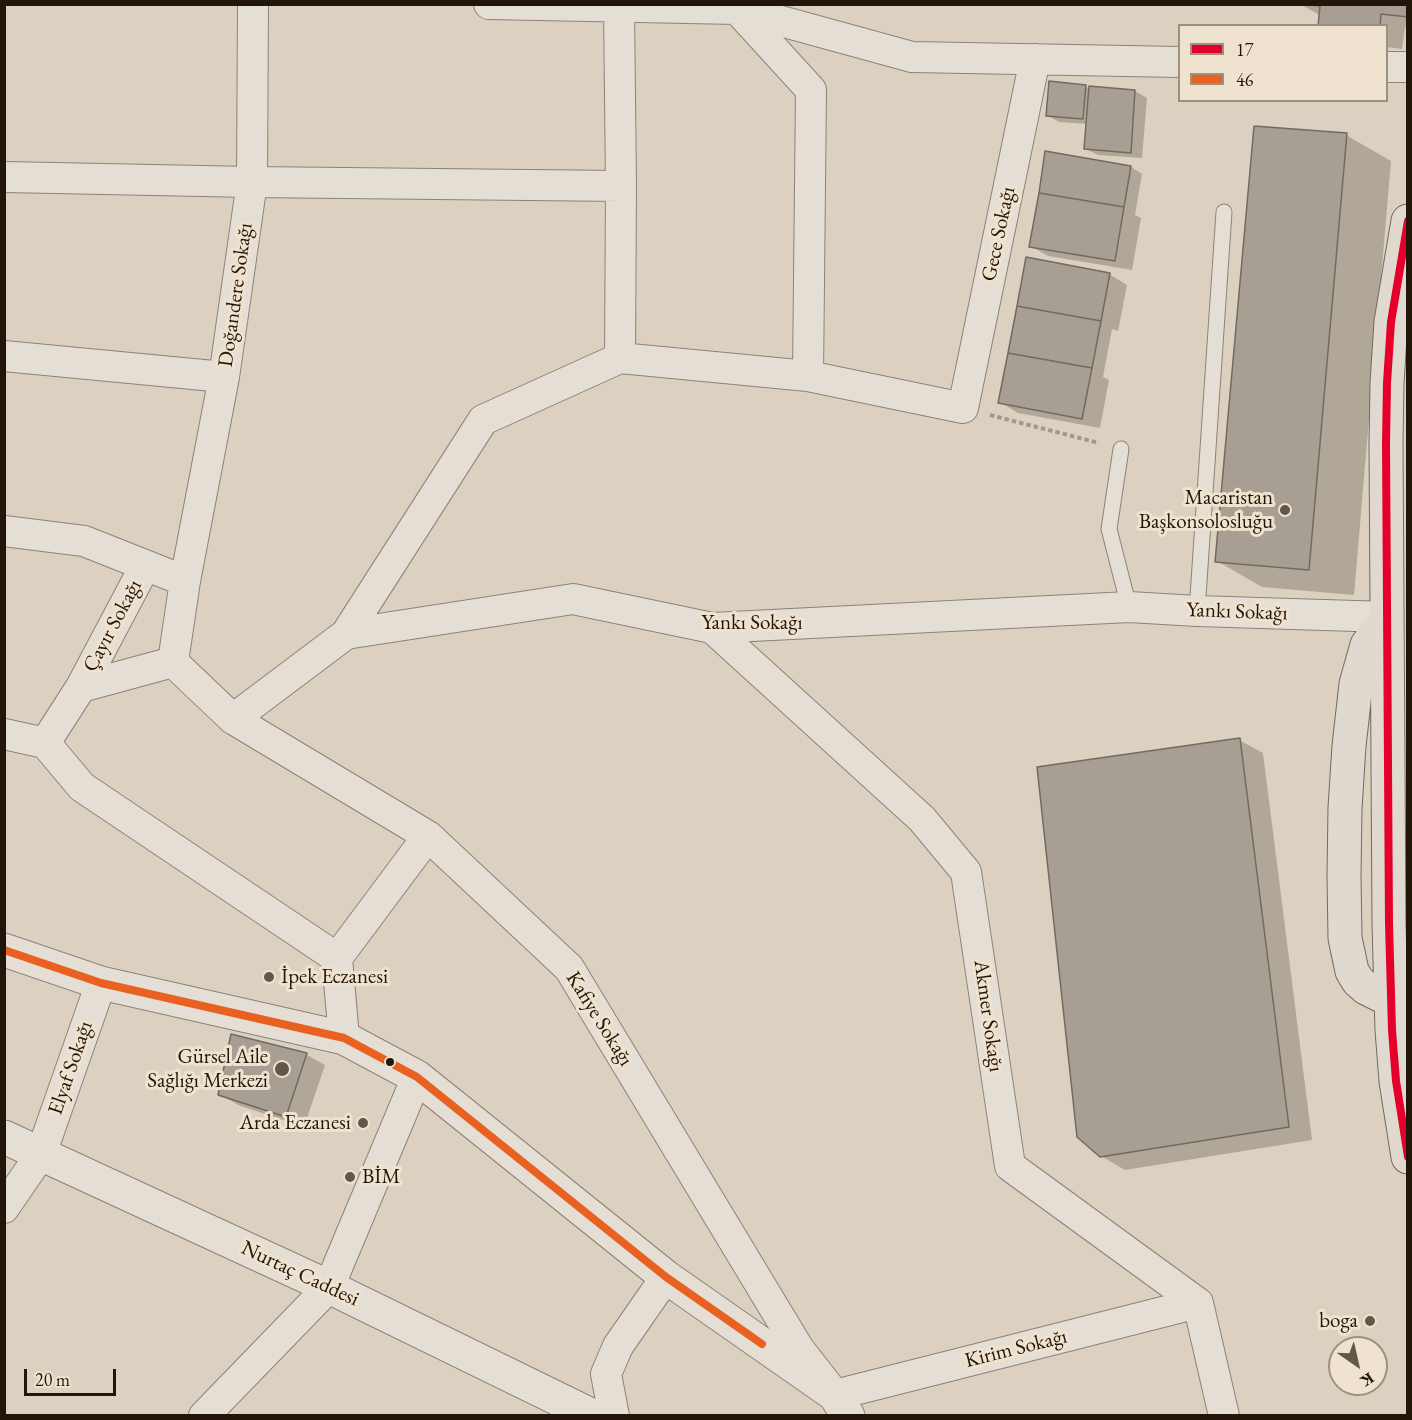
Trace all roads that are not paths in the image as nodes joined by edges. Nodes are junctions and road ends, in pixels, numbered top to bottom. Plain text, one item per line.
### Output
1 (253, 4) edge
2 (489, 4) edge
3 (619, 7) junction
4 (735, 7) edge
5 (1035, 59) junction
6 (1178, 62) edge
7 (1388, 67) edge
8 (1407, 67) edge
9 (4, 177) edge
10 (252, 182) junction
11 (621, 186) junction
12 (1224, 212) dead end
13 (1407, 221) edge
14 (4, 356) edge
15 (620, 358) junction
16 (808, 376) junction
17 (224, 377) junction
18 (1120, 448) road end
19 (4, 531) edge
20 (145, 566) junction
21 (185, 581) junction
22 (1129, 608) junction
23 (1197, 611) junction
24 (1387, 617) junction
25 (712, 628) junction
26 (346, 633) junction
27 (173, 662) junction
28 (81, 687) junction
29 (232, 719) junction
30 (4, 734) edge
31 (45, 743) junction
32 (428, 836) junction
33 (4, 950) edge
34 (337, 958) junction
35 (100, 983) junction
36 (1399, 995) edge
37 (344, 1038) junction
38 (417, 1077) junction
39 (4, 1137) edge
40 (41, 1154) junction
41 (1407, 1157) edge
42 (4, 1208) edge
43 (666, 1277) junction
44 (329, 1287) junction
45 (1198, 1303) junction
46 (841, 1405) edge
47 (204, 1416) edge
48 (593, 1416) edge
49 (614, 1416) edge
50 (1224, 1416) edge

1 - 10 street, Doğandere Sokağı
2 - 3 street
3 - 4 street
3 - 11 street
4 - 5 street
4 - 16 street
5 - 6 street
5 - 16 street, Gece Sokağı
7 - 8 street
9 - 10 street
10 - 11 street
10 - 17 street, Doğandere Sokağı
11 - 15 street
12 - 23 lane
13 - 24 main road
14 - 17 street
15 - 16 street
15 - 26 street
17 - 21 street, Doğandere Sokağı
18 - 22 lane
19 - 20 street
20 - 21 street
20 - 28 street, Çayır Sokağı
21 - 27 street
22 - 23 street, Yankı Sokağı
22 - 25 street, Yankı Sokağı
23 - 24 street, Yankı Sokağı
24 - 36 main road
24 - 36 main road
25 - 26 street, Yankı Sokağı
25 - 45 street, Akmer Sokağı
26 - 29 street, Yankı Sokağı
27 - 28 street, Çayır Sokağı
27 - 29 street
28 - 31 street, Çayır Sokağı
29 - 32 street, Kafiye Sokağı
30 - 31 street
31 - 34 street
32 - 34 street
32 - 46 street, Kafiye Sokağı
33 - 35 street
34 - 37 street
35 - 37 street
35 - 40 street, Elyaf Sokağı
36 - 41 main road
37 - 38 street
38 - 43 street
38 - 44 street
39 - 40 street, Nurtaç Caddesi
40 - 42 street, Elyaf Sokağı
40 - 44 street, Nurtaç Caddesi
43 - 46 street
43 - 49 street
44 - 47 street
44 - 48 street, Nurtaç Caddesi
45 - 46 street, Kirim Sokağı
45 - 50 street

